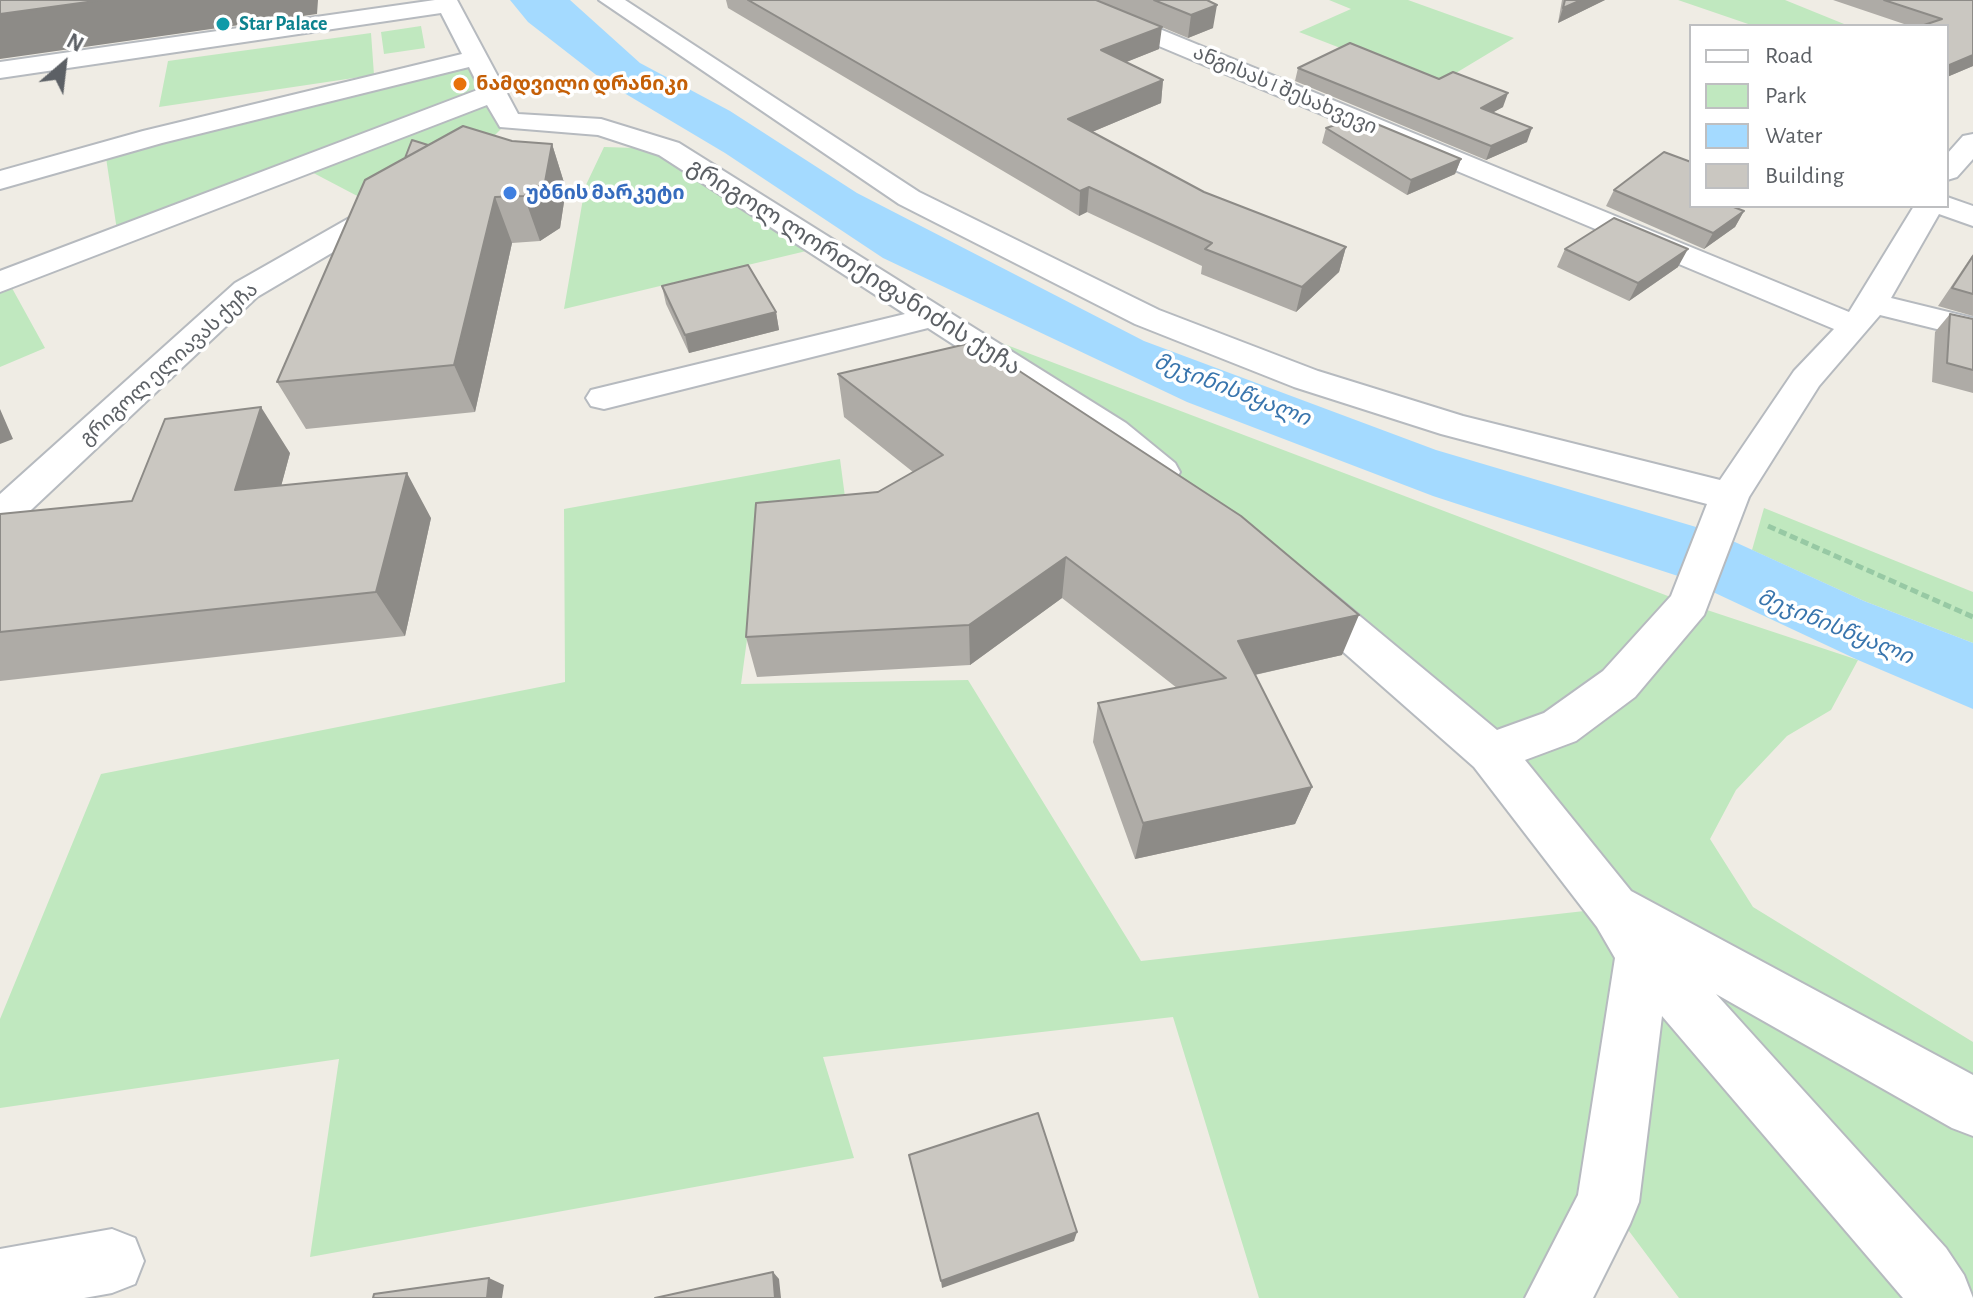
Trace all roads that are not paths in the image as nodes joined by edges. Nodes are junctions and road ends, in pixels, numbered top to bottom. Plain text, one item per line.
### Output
1 (610, 0) edge
2 (1069, 0) edge
3 (447, 2) edge
4 (0, 70) edge
5 (492, 104) junction
6 (1973, 142) edge
7 (1949, 166) edge
8 (0, 180) edge
9 (421, 189) edge
10 (1949, 207) edge
11 (1928, 208) edge
12 (1973, 217) edge
13 (0, 282) edge
14 (1864, 314) junction
15 (933, 317) junction
16 (1973, 328) edge
17 (604, 398) dead end
18 (1183, 491) edge
19 (1730, 496) junction
20 (0, 516) edge
21 (1278, 572) edge
22 (1491, 753) junction
23 (1627, 930) junction
24 (1973, 1107) edge
25 (112, 1261) dead end
26 (0, 1281) edge
27 (1558, 1298) edge
28 (1941, 1298) edge

1 - 19 street
2 - 14 street, ანგისას I შესახვევი
3 - 4 street
3 - 5 street
5 - 8 street
5 - 13 street
5 - 15 street, გრიგოლ ლორთქიფანიძის ქუჩა
6 - 7 street
9 - 20 street, გრიგოლ ელიავას ქუჩა
10 - 12 street
11 - 14 street
14 - 16 street, ანგისას I შესახვევი
14 - 19 street
15 - 17 street
15 - 18 street, გრიგოლ ლორთქიფანიძის ქუჩა
19 - 22 street
21 - 22 street
22 - 23 street
23 - 24 street
23 - 27 street
23 - 28 street
25 - 26 street

